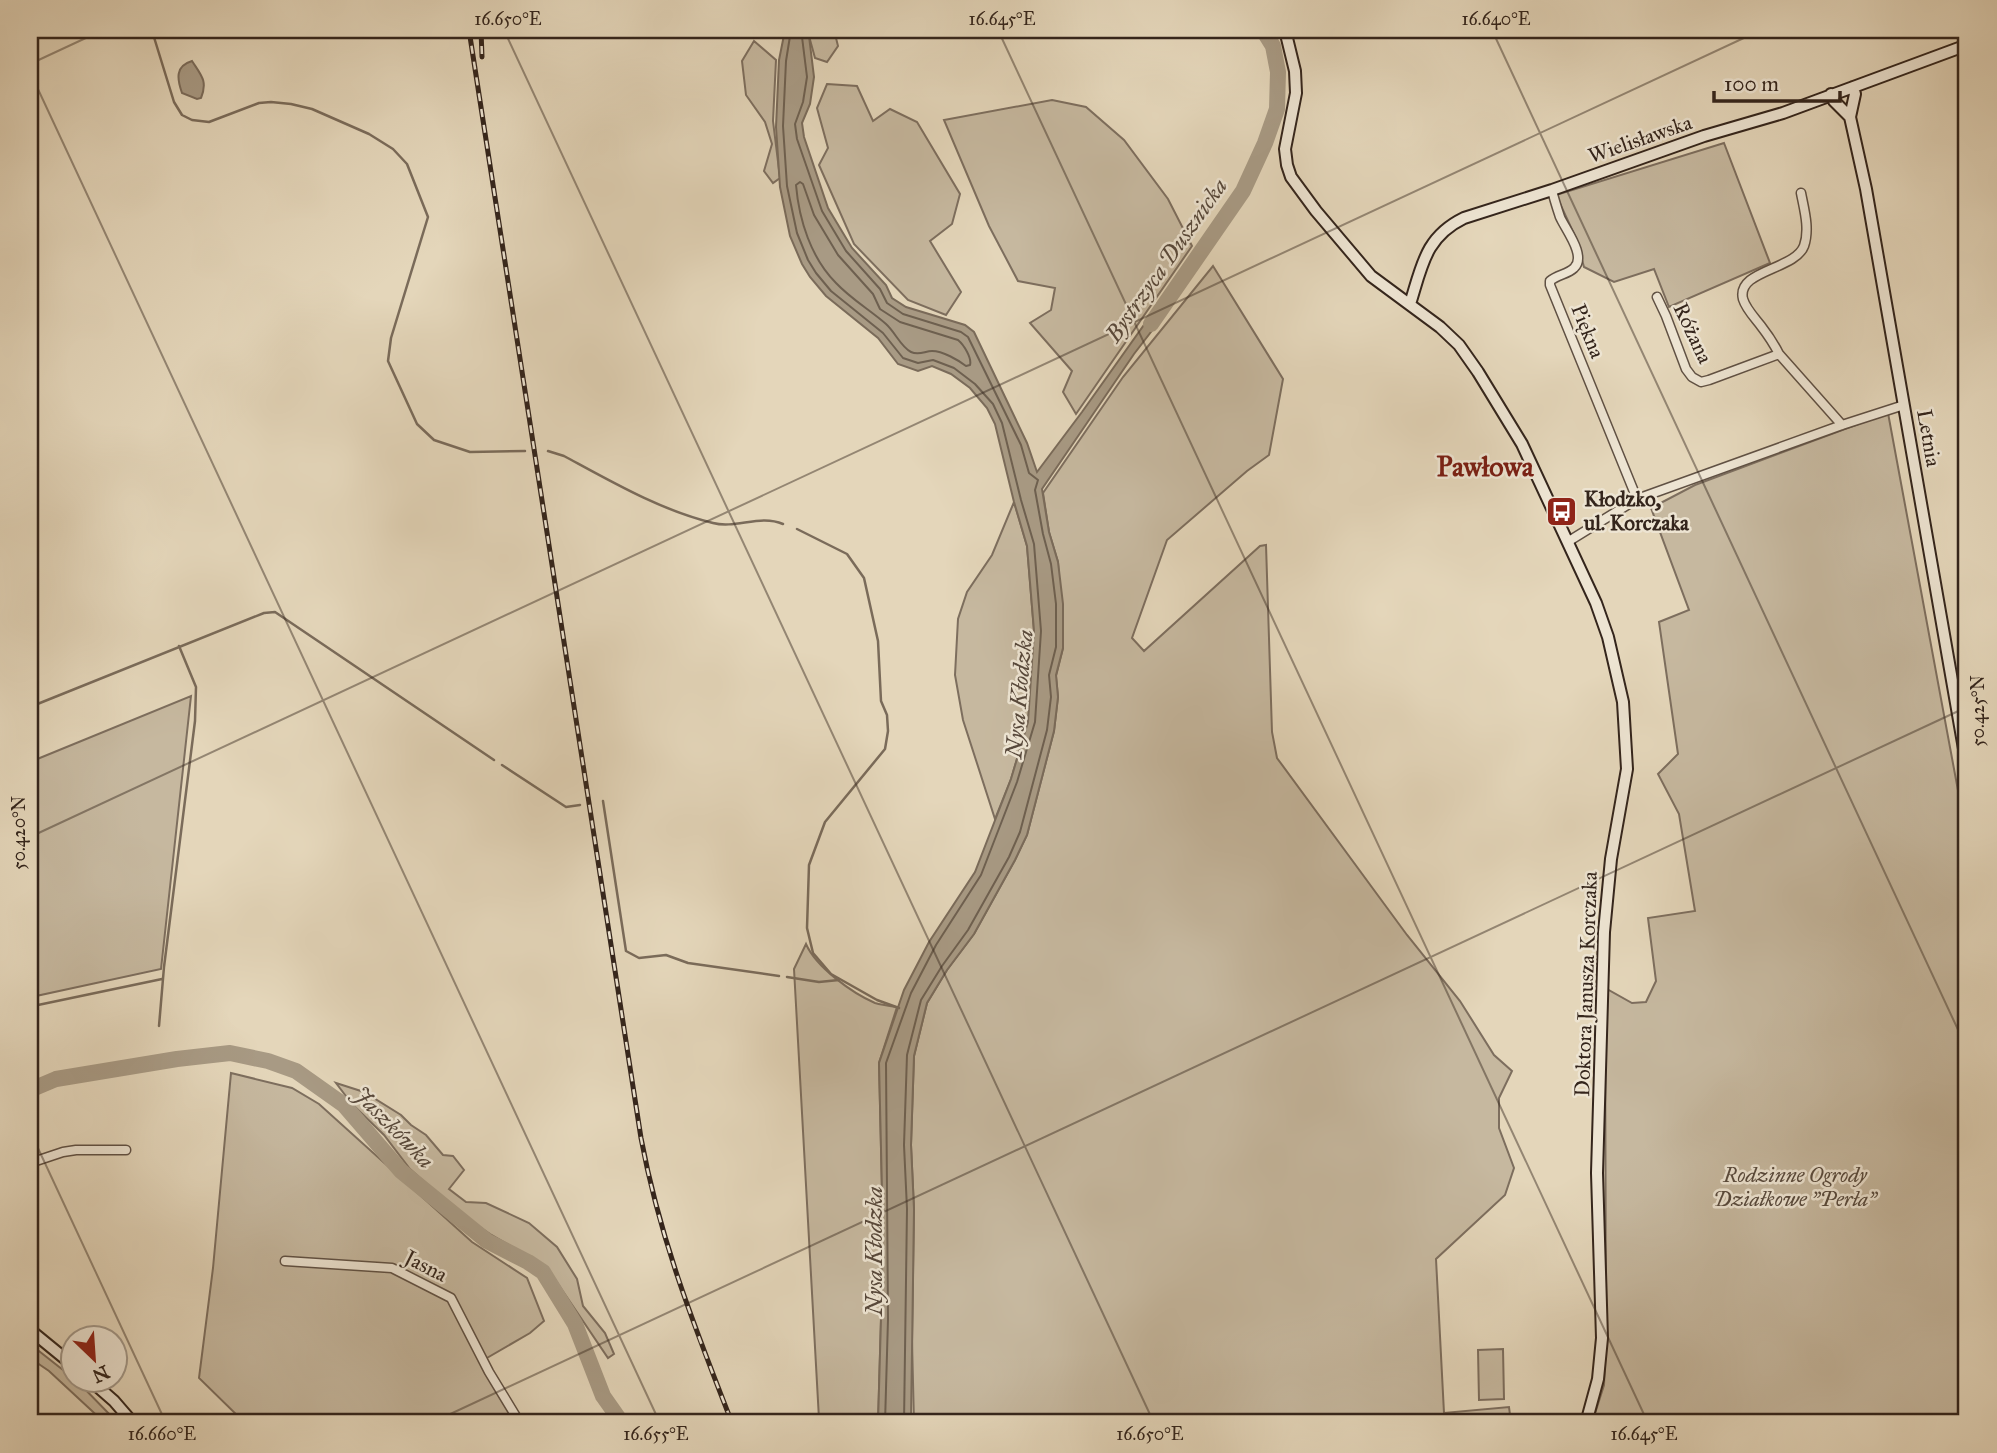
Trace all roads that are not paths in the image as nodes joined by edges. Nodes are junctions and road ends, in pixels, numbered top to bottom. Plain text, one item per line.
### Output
1 (1284, 30) edge
2 (1967, 45) edge
3 (1853, 87) junction
4 (1831, 94) junction
5 (1850, 117) junction
6 (1552, 190) junction
7 (1801, 192) dead end
8 (1657, 296) dead end
9 (1410, 304) junction
10 (1779, 354) junction
11 (1904, 405) junction
12 (1842, 425) junction
13 (1637, 499) junction
14 (1569, 541) junction
15 (1967, 766) edge
16 (127, 1150) dead end
17 (30, 1163) edge
18 (285, 1261) dead end
19 (30, 1330) edge
20 (60, 1355) edge
21 (106, 1394) edge
22 (132, 1423) edge
23 (520, 1423) edge
24 (1586, 1423) edge

1 - 9 street, Doktora Janusza Korczaka
2 - 3 street, Wielisławska
3 - 4 street, Wielisławska
3 - 5 street, Letnia
4 - 5 street, Letnia
4 - 6 street, Wielisławska
5 - 11 street, Letnia
6 - 9 street, Wielisławska
6 - 13 street, Piękna
7 - 10 street
8 - 10 street, Różana
9 - 14 street, Doktora Janusza Korczaka
10 - 12 street
11 - 12 street
11 - 15 street, Letnia
12 - 13 street
13 - 14 street
14 - 24 street, Doktora Janusza Korczaka
16 - 17 street
18 - 23 street, Jasna
19 - 20 street
21 - 22 street

